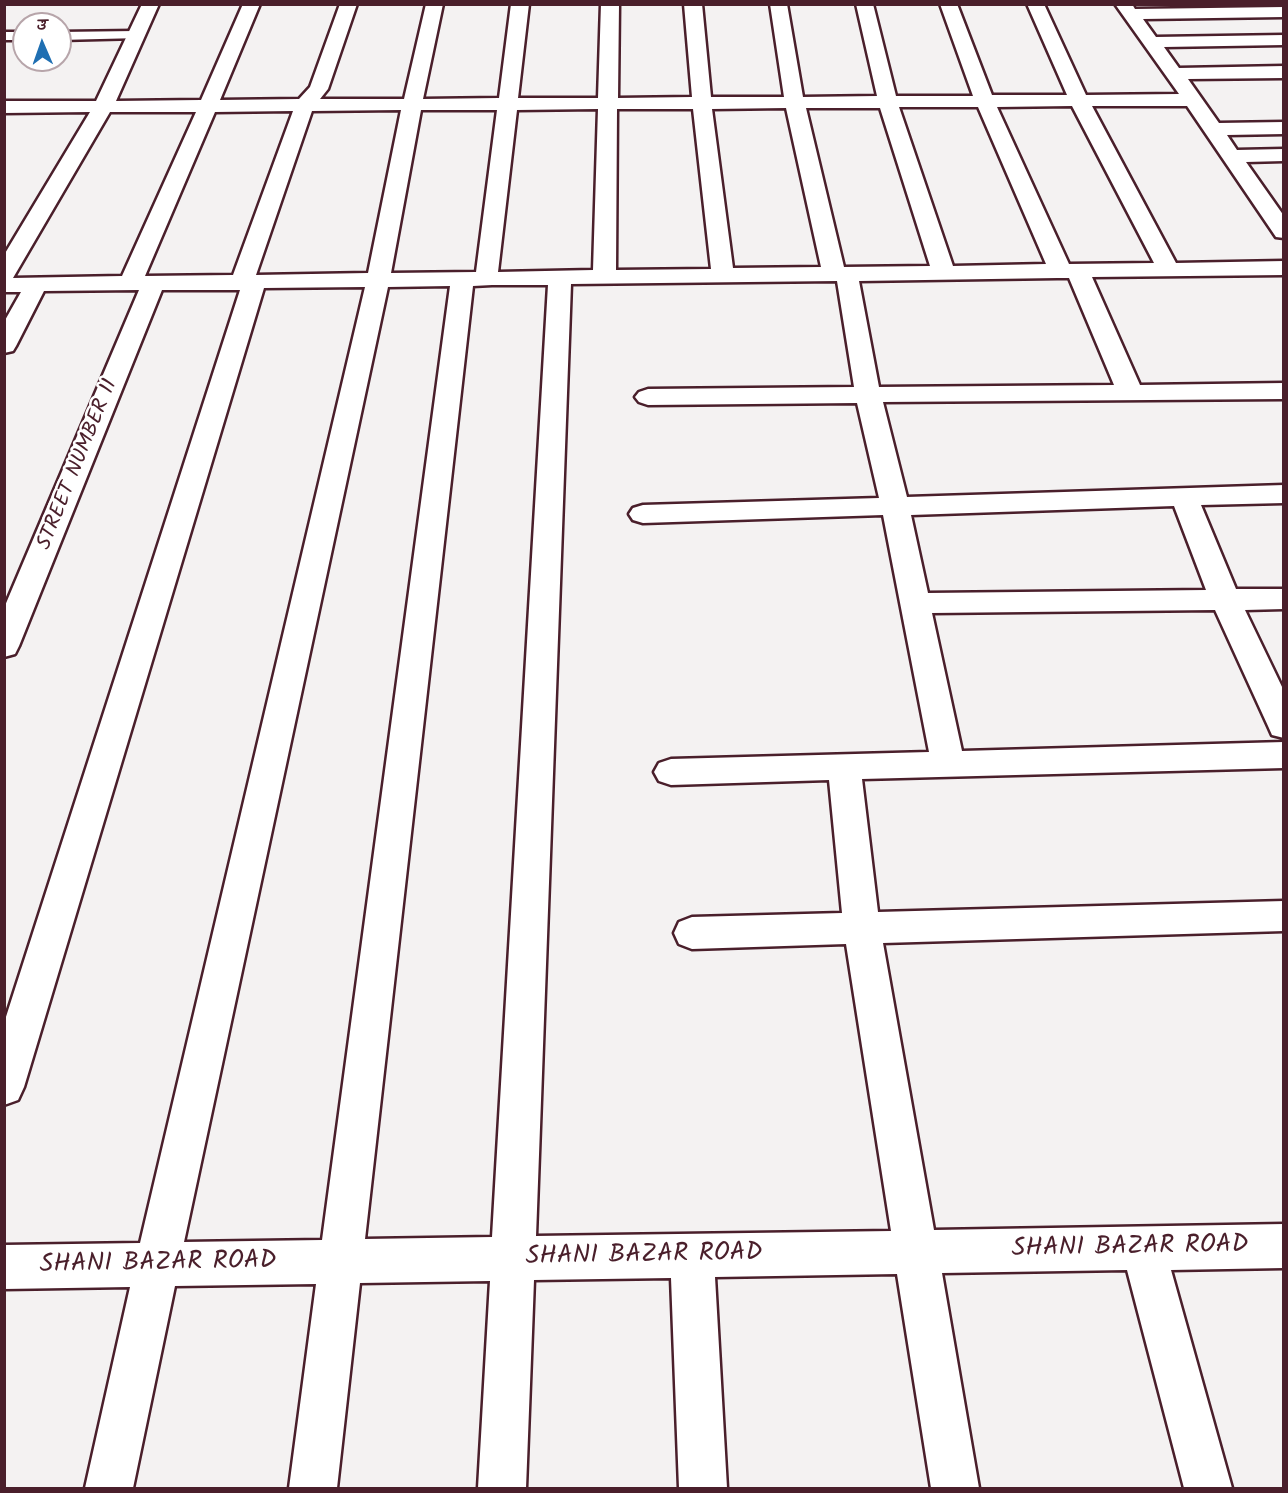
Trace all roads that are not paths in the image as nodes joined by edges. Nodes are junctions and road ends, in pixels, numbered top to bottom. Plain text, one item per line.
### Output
1 (151, 4) edge
2 (252, 4) edge
3 (349, 4) edge
4 (435, 4) edge
5 (520, 4) edge
6 (610, 4) edge
7 (693, 4) edge
8 (778, 4) edge
9 (864, 4) edge
10 (948, 4) edge
11 (1035, 4) edge
12 (1126, 9) edge
13 (1284, 12) edge
14 (135, 35) junction
15 (72, 36) edge
16 (1284, 40) edge
17 (1150, 42) junction
18 (1284, 72) edge
19 (1174, 74) junction
20 (1193, 100) junction
21 (1079, 101) junction
22 (888, 102) junction
23 (985, 102) junction
24 (702, 103) junction
25 (795, 103) junction
26 (509, 104) junction
27 (606, 104) junction
28 (412, 105) junction
29 (207, 106) junction
30 (304, 106) junction
31 (4, 107) edge
32 (103, 107) junction
33 (1284, 128) edge
34 (1213, 129) junction
35 (1284, 155) edge
36 (1232, 156) junction
37 (1275, 207) edge
38 (1284, 232) edge
39 (1284, 268) edge
40 (1169, 270) junction
41 (1070, 271) junction
42 (944, 273) junction
43 (4, 275) edge
44 (840, 275) junction
45 (723, 276) junction
46 (604, 278) junction
47 (560, 279) junction
48 (474, 280) junction
49 (378, 281) junction
50 (248, 283) junction
51 (142, 284) junction
52 (4, 285) edge
53 (36, 285) junction
54 (4, 346) edge
55 (1284, 391) edge
56 (1130, 392) junction
57 (868, 394) junction
58 (648, 398) dead end
59 (1284, 494) edge
60 (1184, 497) junction
61 (895, 505) junction
62 (643, 514) dead end
63 (1225, 599) junction
64 (1284, 599) edge
65 (916, 603) junction
66 (4, 646) edge
67 (1284, 726) edge
68 (1284, 755) edge
69 (948, 764) junction
70 (844, 767) junction
71 (671, 772) dead end
72 (1284, 916) edge
73 (862, 928) junction
74 (692, 933) dead end
75 (4, 1087) edge
76 (1284, 1246) edge
77 (1143, 1249) junction
78 (917, 1252) junction
79 (692, 1256) junction
80 (513, 1258) junction
81 (342, 1261) junction
82 (157, 1265) junction
83 (4, 1267) edge
84 (109, 1488) edge
85 (313, 1488) edge
86 (502, 1488) edge
87 (703, 1488) edge
88 (955, 1488) edge
89 (1208, 1488) edge

1 - 14 street
2 - 29 street, STREET NUMBER 11
3 - 30 street
4 - 28 street
5 - 26 street
6 - 27 street
7 - 24 street
8 - 25 street
9 - 22 street
10 - 23 street
11 - 21 street
12 - 13 street
12 - 17 street
14 - 15 lane
14 - 32 street
16 - 17 street
17 - 19 street
18 - 19 street
19 - 20 street
20 - 21 street
20 - 34 street
21 - 23 street
21 - 40 street
22 - 23 street
22 - 25 street
22 - 42 street
23 - 41 street
24 - 25 street
24 - 27 street
24 - 45 street
25 - 44 street
26 - 27 street
26 - 28 street
26 - 48 street
27 - 46 street
28 - 30 street
28 - 49 street
29 - 30 street
29 - 32 street
29 - 51 street, STREET NUMBER 11
30 - 50 street
31 - 32 street
32 - 43 street
33 - 34 street
34 - 36 street
35 - 36 street
36 - 37 street
37 - 38 street
39 - 40 street
40 - 41 street
41 - 42 street
41 - 56 street
42 - 44 street
44 - 45 street
44 - 57 street
45 - 46 street
46 - 47 street
47 - 48 street
47 - 80 street
48 - 49 street
48 - 81 street
49 - 50 street
49 - 82 street
50 - 51 street
50 - 75 street
51 - 53 street
51 - 66 street, STREET NUMBER 11
52 - 53 street
53 - 54 street
55 - 56 street
56 - 57 street
57 - 58 street
57 - 61 street
59 - 60 street
60 - 61 street
60 - 63 street
61 - 62 street
61 - 65 street
63 - 64 street
63 - 65 street
63 - 67 street
65 - 69 street
68 - 69 street
69 - 70 street
70 - 71 street
70 - 73 street
72 - 73 street
73 - 74 street
73 - 78 street
76 - 77 street, SHANI BAZAR ROAD
77 - 78 street, SHANI BAZAR ROAD
77 - 89 street
78 - 79 street, SHANI BAZAR ROAD
78 - 88 street
79 - 80 street, SHANI BAZAR ROAD
79 - 87 street
80 - 81 street, SHANI BAZAR ROAD
80 - 86 street
81 - 82 street, SHANI BAZAR ROAD
81 - 85 street
82 - 83 street, SHANI BAZAR ROAD
82 - 84 street

